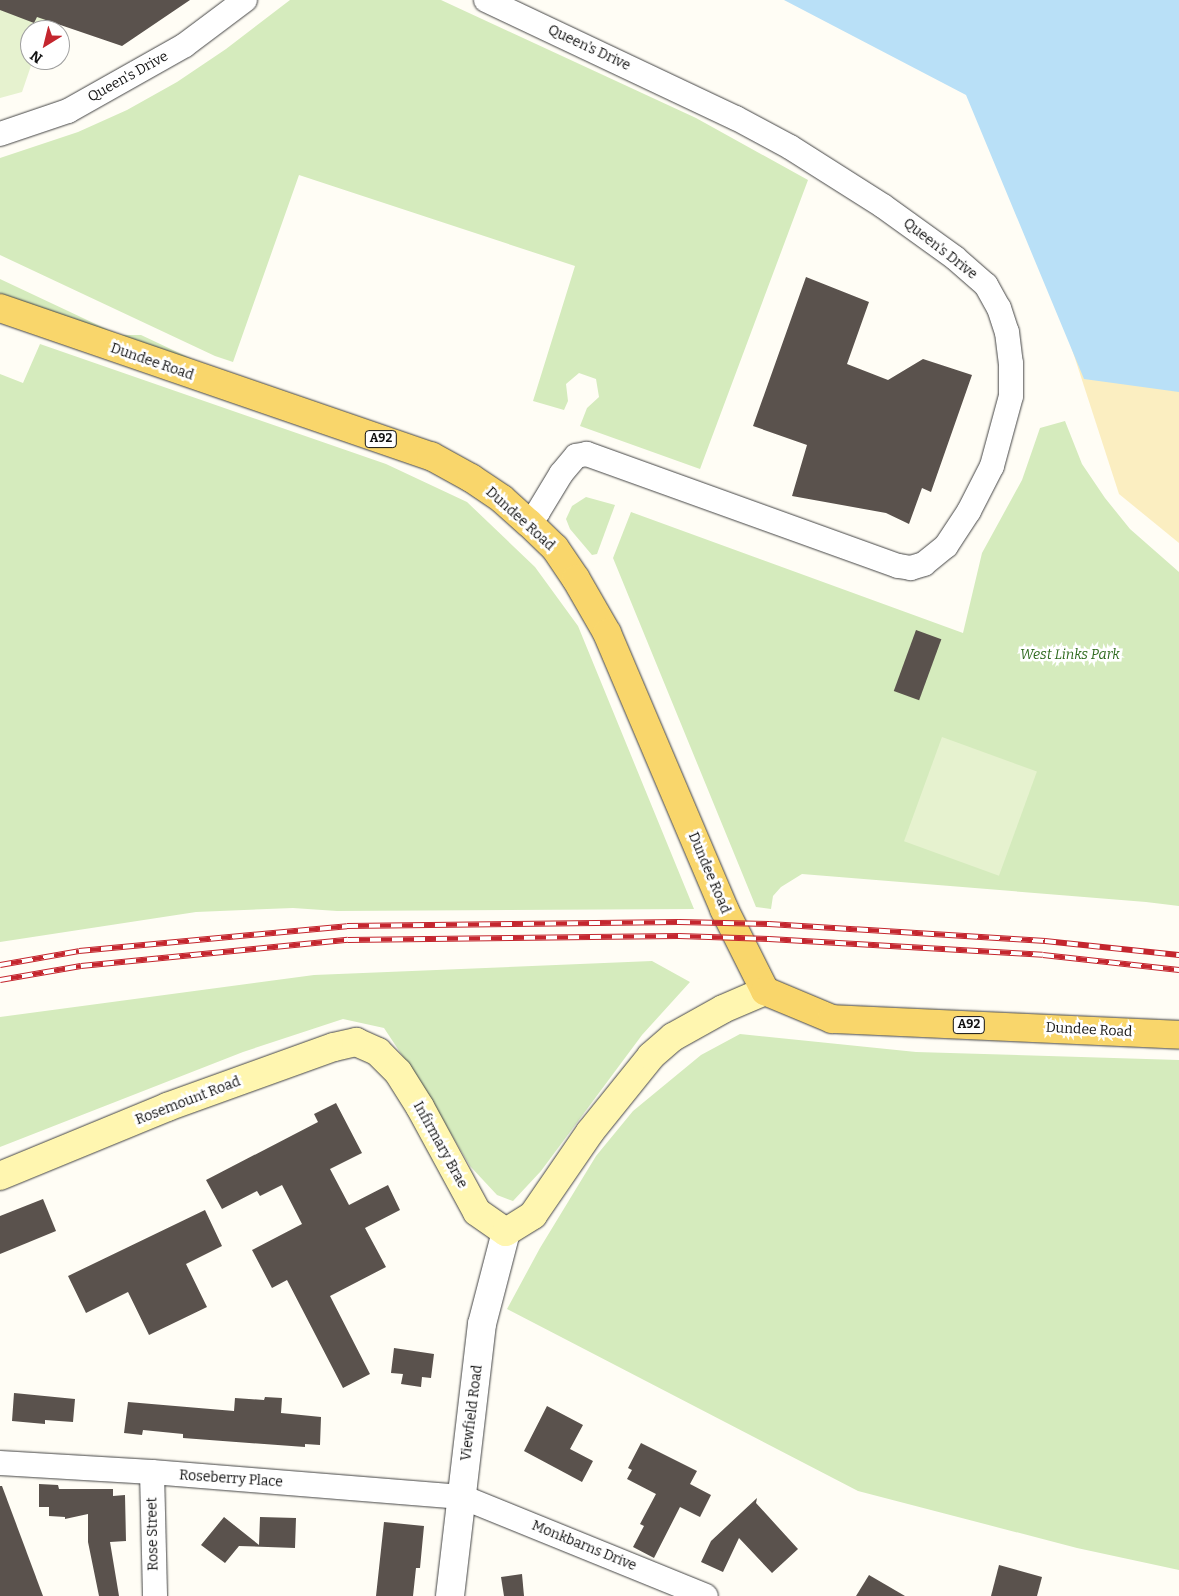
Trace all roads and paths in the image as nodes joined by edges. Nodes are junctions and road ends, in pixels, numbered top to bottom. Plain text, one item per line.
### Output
1 (245, 0) edge
2 (486, 0) edge
3 (0, 134) edge
4 (0, 308) edge
5 (529, 523) junction
6 (764, 992) junction
7 (1179, 1035) edge
8 (378, 1052) joint
9 (0, 1176) edge
10 (506, 1232) junction
11 (0, 1463) edge
12 (152, 1472) junction
13 (462, 1496) junction
14 (682, 1591) edge
15 (155, 1596) edge
16 (450, 1596) edge
17 (706, 1596) edge

1 - 3 street, Queen's Drive
2 - 5 street, Queen's Drive
4 - 5 main road, Dundee Road / A92
5 - 6 main road, Dundee Road / A92
6 - 7 main road, Dundee Road / A92
6 - 10 main road
8 - 9 main road, Rosemount Road
8 - 10 main road, Infirmary Brae
10 - 13 street, Viewfield Road
11 - 12 street, Roseberry Place
12 - 13 street, Roseberry Place
12 - 15 street, Rose Street
13 - 14 street, Monkbarns Drive
13 - 16 street, Viewfield Road
14 - 17 street, Monkbarns Drive

